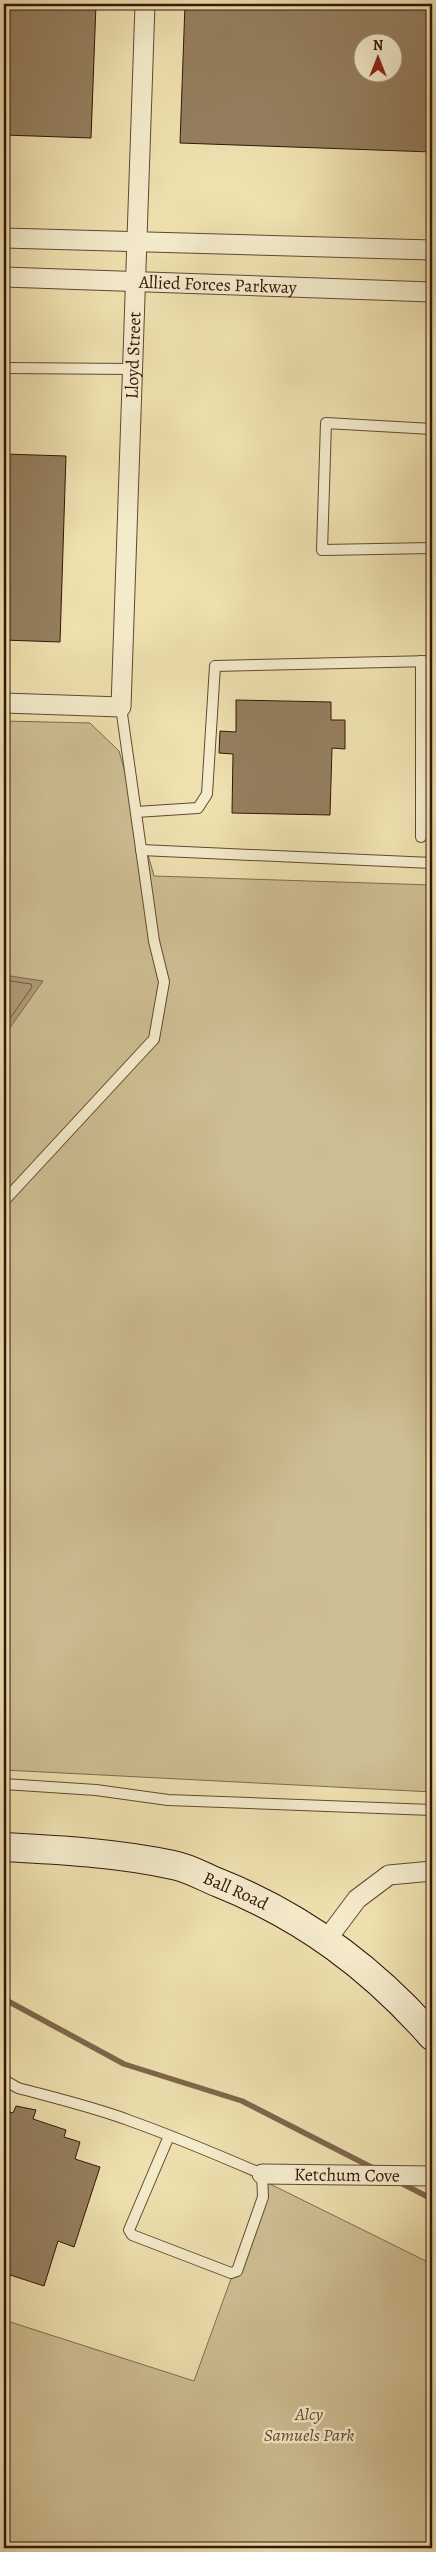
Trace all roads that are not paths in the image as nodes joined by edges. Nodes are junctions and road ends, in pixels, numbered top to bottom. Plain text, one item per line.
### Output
1 (145, 4) edge
2 (4, 238) edge
3 (137, 243) junction
4 (432, 250) edge
5 (4, 277) edge
6 (136, 283) junction
7 (432, 292) edge
8 (4, 368) edge
9 (133, 369) junction
10 (432, 428) edge
11 (432, 548) edge
12 (432, 660) edge
13 (421, 661) junction
14 (4, 703) edge
15 (121, 707) junction
16 (421, 769) junction
17 (432, 769) edge
18 (136, 812) junction
19 (421, 837) dead end
20 (141, 850) junction
21 (432, 862) edge
22 (4, 1201) edge
23 (4, 1784) edge
24 (432, 1810) edge
25 (4, 1847) edge
26 (432, 1871) edge
27 (327, 1939) junction
28 (432, 2036) edge
29 (4, 2080) edge
30 (169, 2136) junction
31 (262, 2174) junction
32 (432, 2176) edge

1 - 3 street, Lloyd Street
2 - 3 street
3 - 4 street
3 - 6 street, Lloyd Street
5 - 6 street, Allied Forces Parkway
6 - 7 street, Allied Forces Parkway
6 - 9 street, Lloyd Street
8 - 9 lane
9 - 15 street, Lloyd Street
10 - 11 lane
12 - 13 lane
13 - 16 lane
13 - 18 lane
14 - 15 street
15 - 18 lane
16 - 17 lane
16 - 19 lane
18 - 20 lane
20 - 21 lane
20 - 22 lane
23 - 24 lane
25 - 27 main road, Ball Road
26 - 27 street
27 - 28 main road, Ball Road
29 - 30 lane
30 - 31 lane
30 - 31 lane
31 - 32 street, Ketchum Cove

